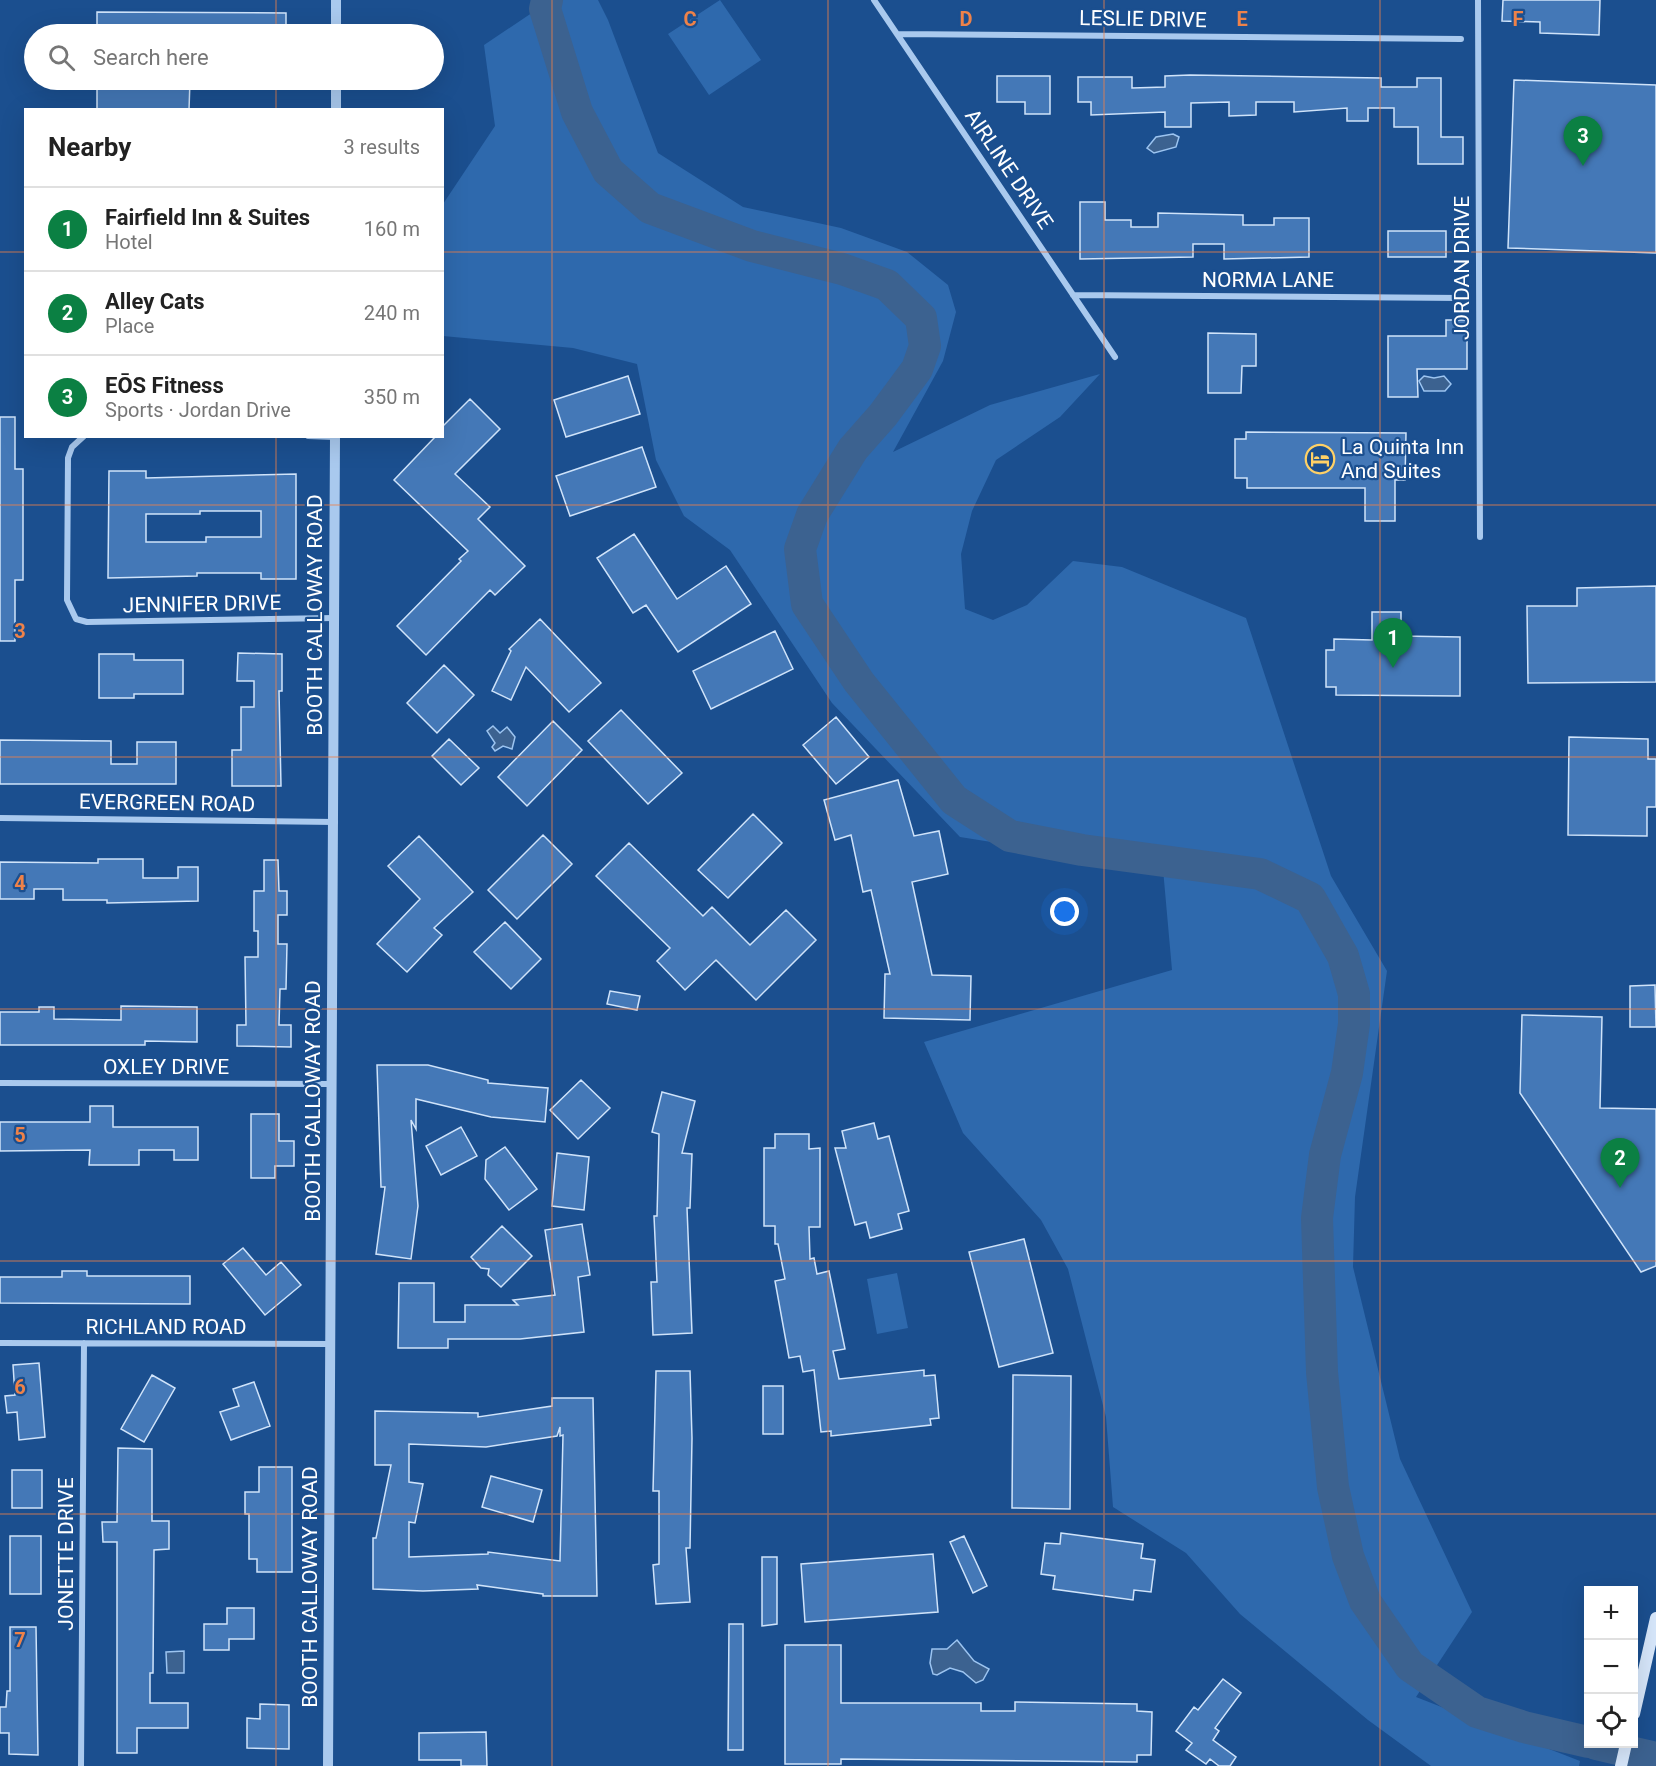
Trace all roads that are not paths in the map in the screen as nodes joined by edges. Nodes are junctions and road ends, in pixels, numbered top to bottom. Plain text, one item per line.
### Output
1 (336, 0) edge
2 (874, 0) edge
3 (1478, 0) edge
4 (336, 24) edge
5 (897, 34) junction
6 (1461, 39) dead end
7 (336, 90) edge
8 (336, 108) edge
9 (1073, 295) junction
10 (1462, 298) dead end
11 (1115, 357) dead end
12 (82, 438) edge
13 (335, 438) edge
14 (1480, 537) dead end
15 (334, 618) junction
16 (0, 818) edge
17 (335, 822) junction
18 (0, 1083) edge
19 (333, 1084) junction
20 (0, 1342) edge
21 (84, 1343) junction
22 (331, 1344) junction
23 (1656, 1618) edge
24 (1638, 1695) edge
25 (1625, 1748) edge
26 (81, 1766) edge
27 (328, 1766) edge
28 (1620, 1766) edge

1 - 4 street
2 - 5 street, AIRLINE DRIVE
3 - 14 street, JORDAN DRIVE
5 - 6 street, LESLIE DRIVE
5 - 9 street, AIRLINE DRIVE
7 - 8 street
9 - 10 street, NORMA LANE
9 - 11 street, AIRLINE DRIVE
12 - 15 street, JENNIFER DRIVE
13 - 15 street, BOOTH CALLOWAY ROAD
15 - 17 street, BOOTH CALLOWAY ROAD
16 - 17 street, EVERGREEN ROAD
17 - 19 street, BOOTH CALLOWAY ROAD
18 - 19 street, OXLEY DRIVE
19 - 22 street, BOOTH CALLOWAY ROAD
20 - 21 street, RICHLAND ROAD
21 - 22 street, RICHLAND ROAD
21 - 26 street, JONETTE DRIVE
22 - 27 street, BOOTH CALLOWAY ROAD
23 - 24 main road
25 - 28 main road

